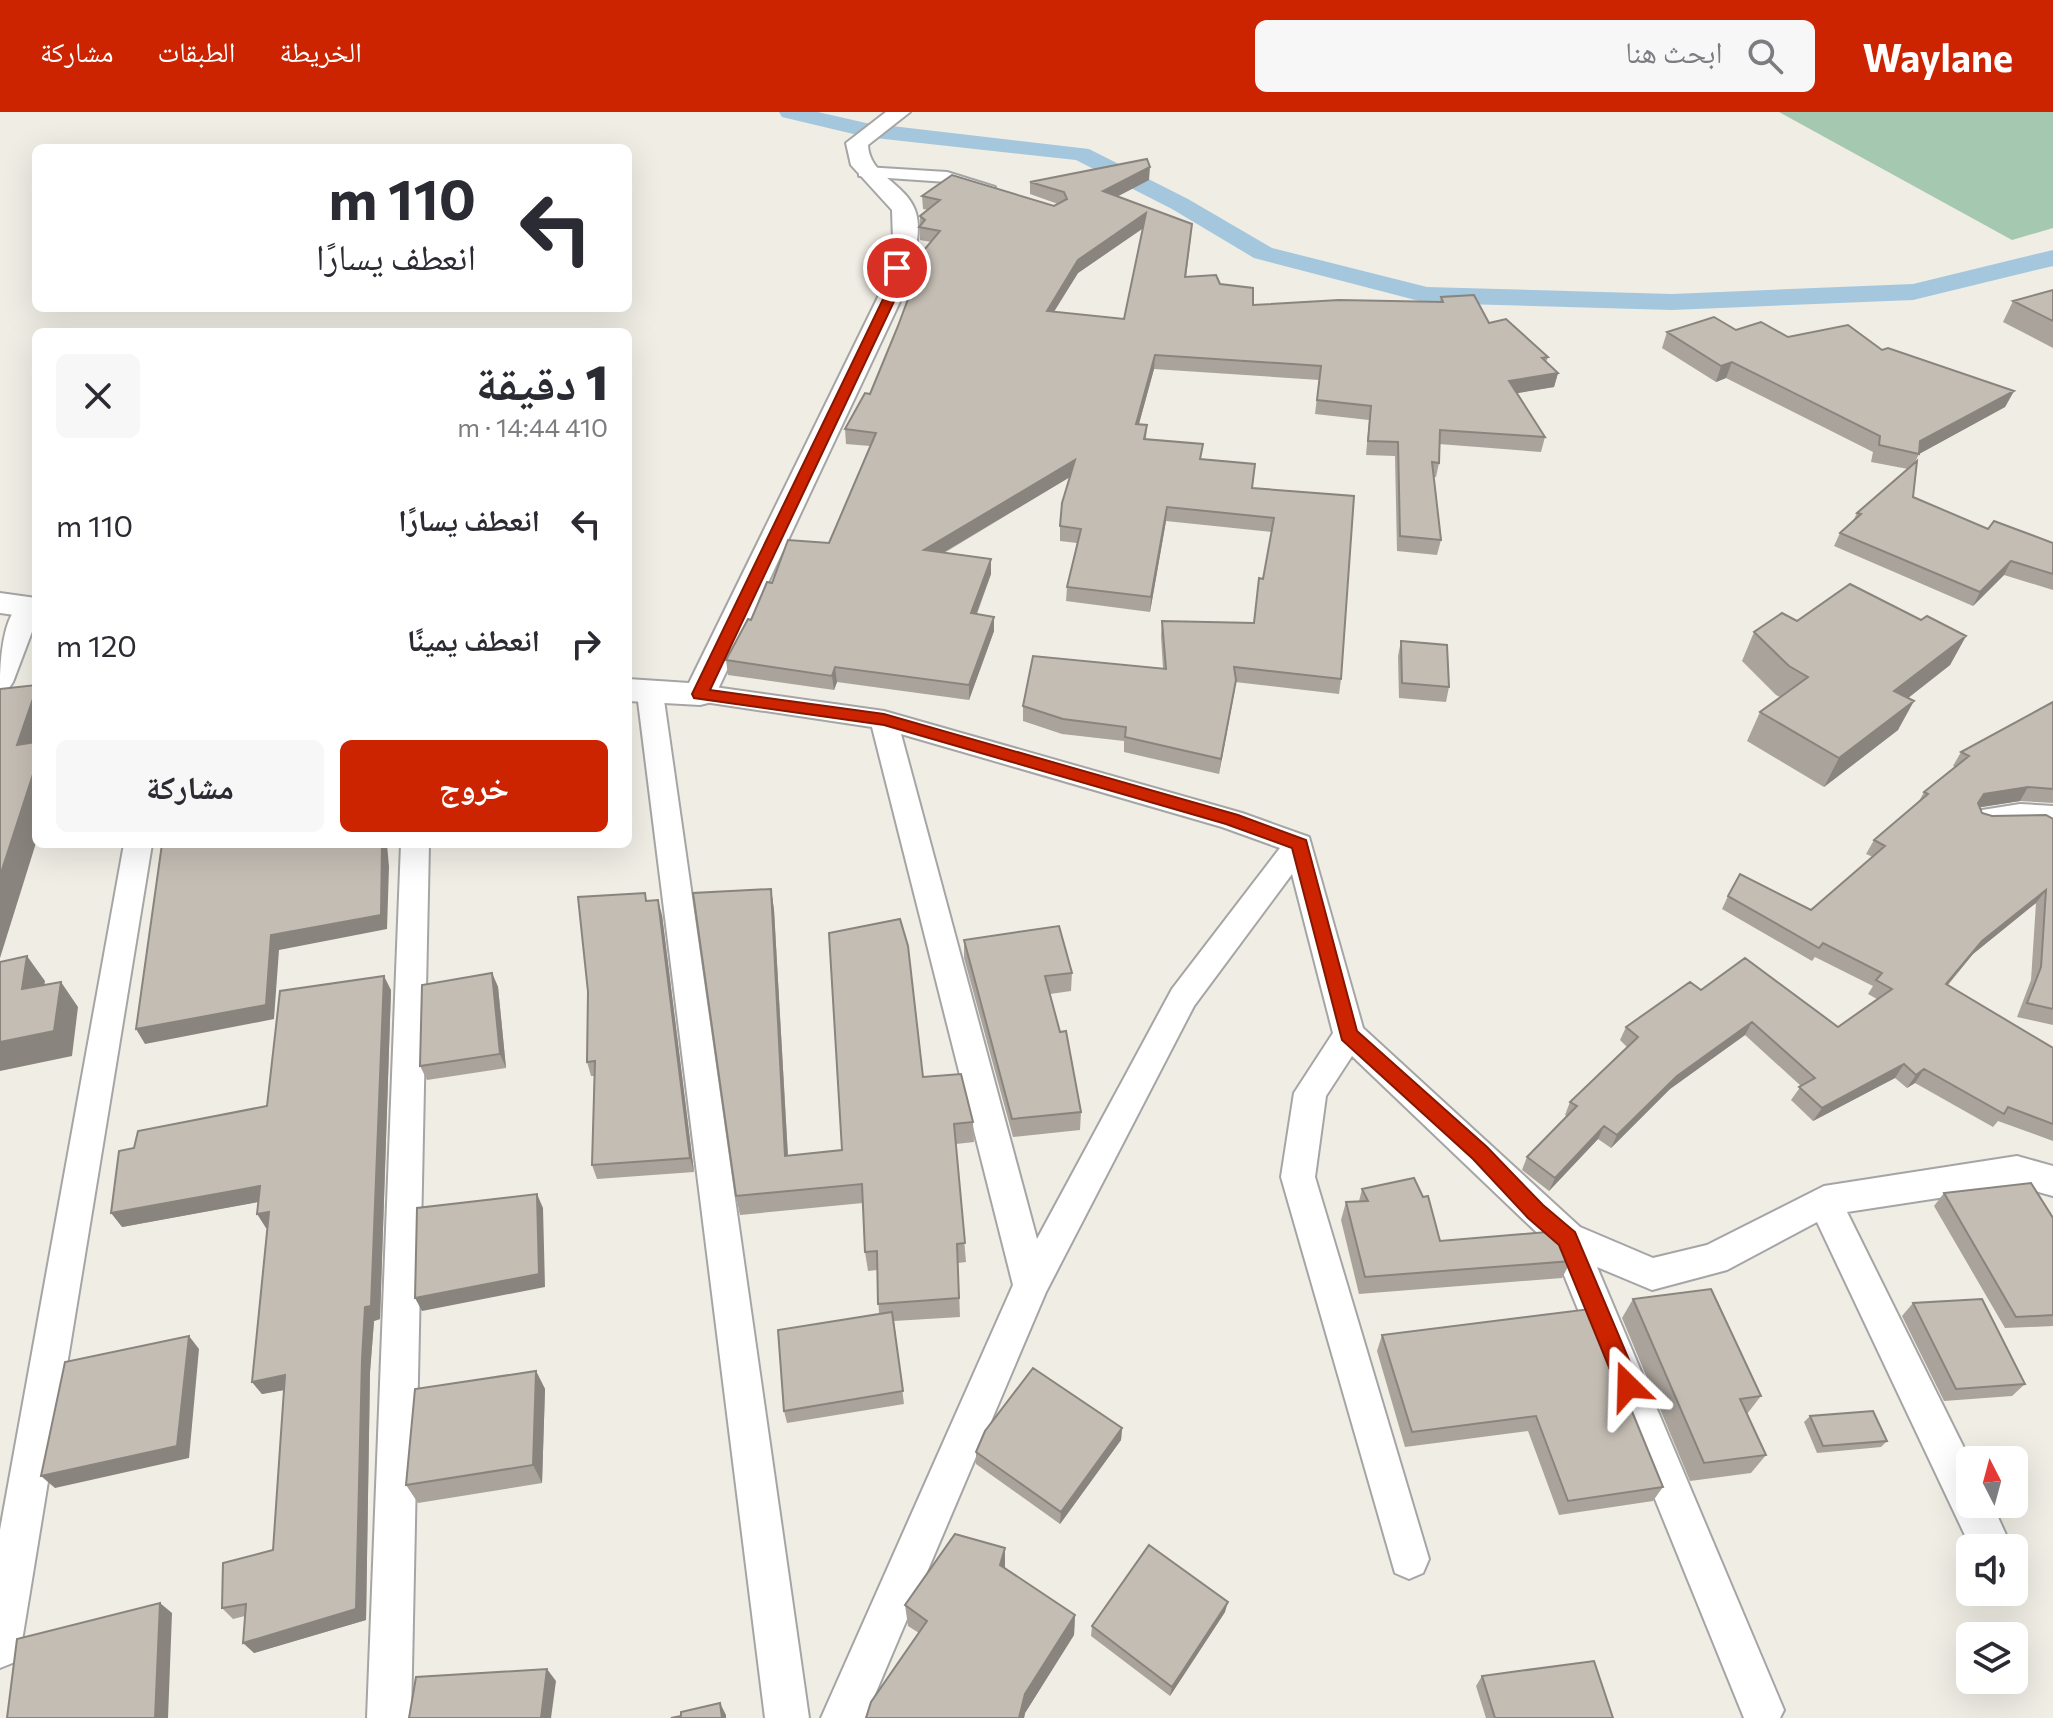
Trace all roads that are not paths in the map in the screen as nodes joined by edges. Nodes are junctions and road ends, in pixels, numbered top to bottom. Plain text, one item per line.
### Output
1 (898, 113) edge
2 (865, 172) junction
3 (999, 190) edge
4 (22, 606) edge
5 (0, 682) edge
6 (639, 692) edge
7 (700, 694) junction
8 (884, 720) junction
9 (2053, 816) edge
10 (1986, 818) edge
11 (1299, 844) junction
12 (137, 848) edge
13 (415, 848) edge
14 (1349, 1034) junction
15 (2053, 1181) edge
16 (1824, 1201) junction
17 (1567, 1238) junction
18 (1031, 1285) junction
19 (1956, 1474) edge
20 (1409, 1559) dead end
21 (0, 1647) edge
22 (1762, 1710) dead end
23 (389, 1718) edge
24 (787, 1718) edge
25 (843, 1718) edge

1 - 2 street
2 - 3 street
2 - 7 street
4 - 5 street
6 - 7 street
6 - 24 street
7 - 8 street
8 - 11 street
8 - 18 street
9 - 10 street
11 - 14 street
11 - 18 street
12 - 21 street
13 - 23 street
14 - 17 street
14 - 20 street
15 - 16 street
16 - 17 street
16 - 19 street
17 - 22 street
18 - 25 street

